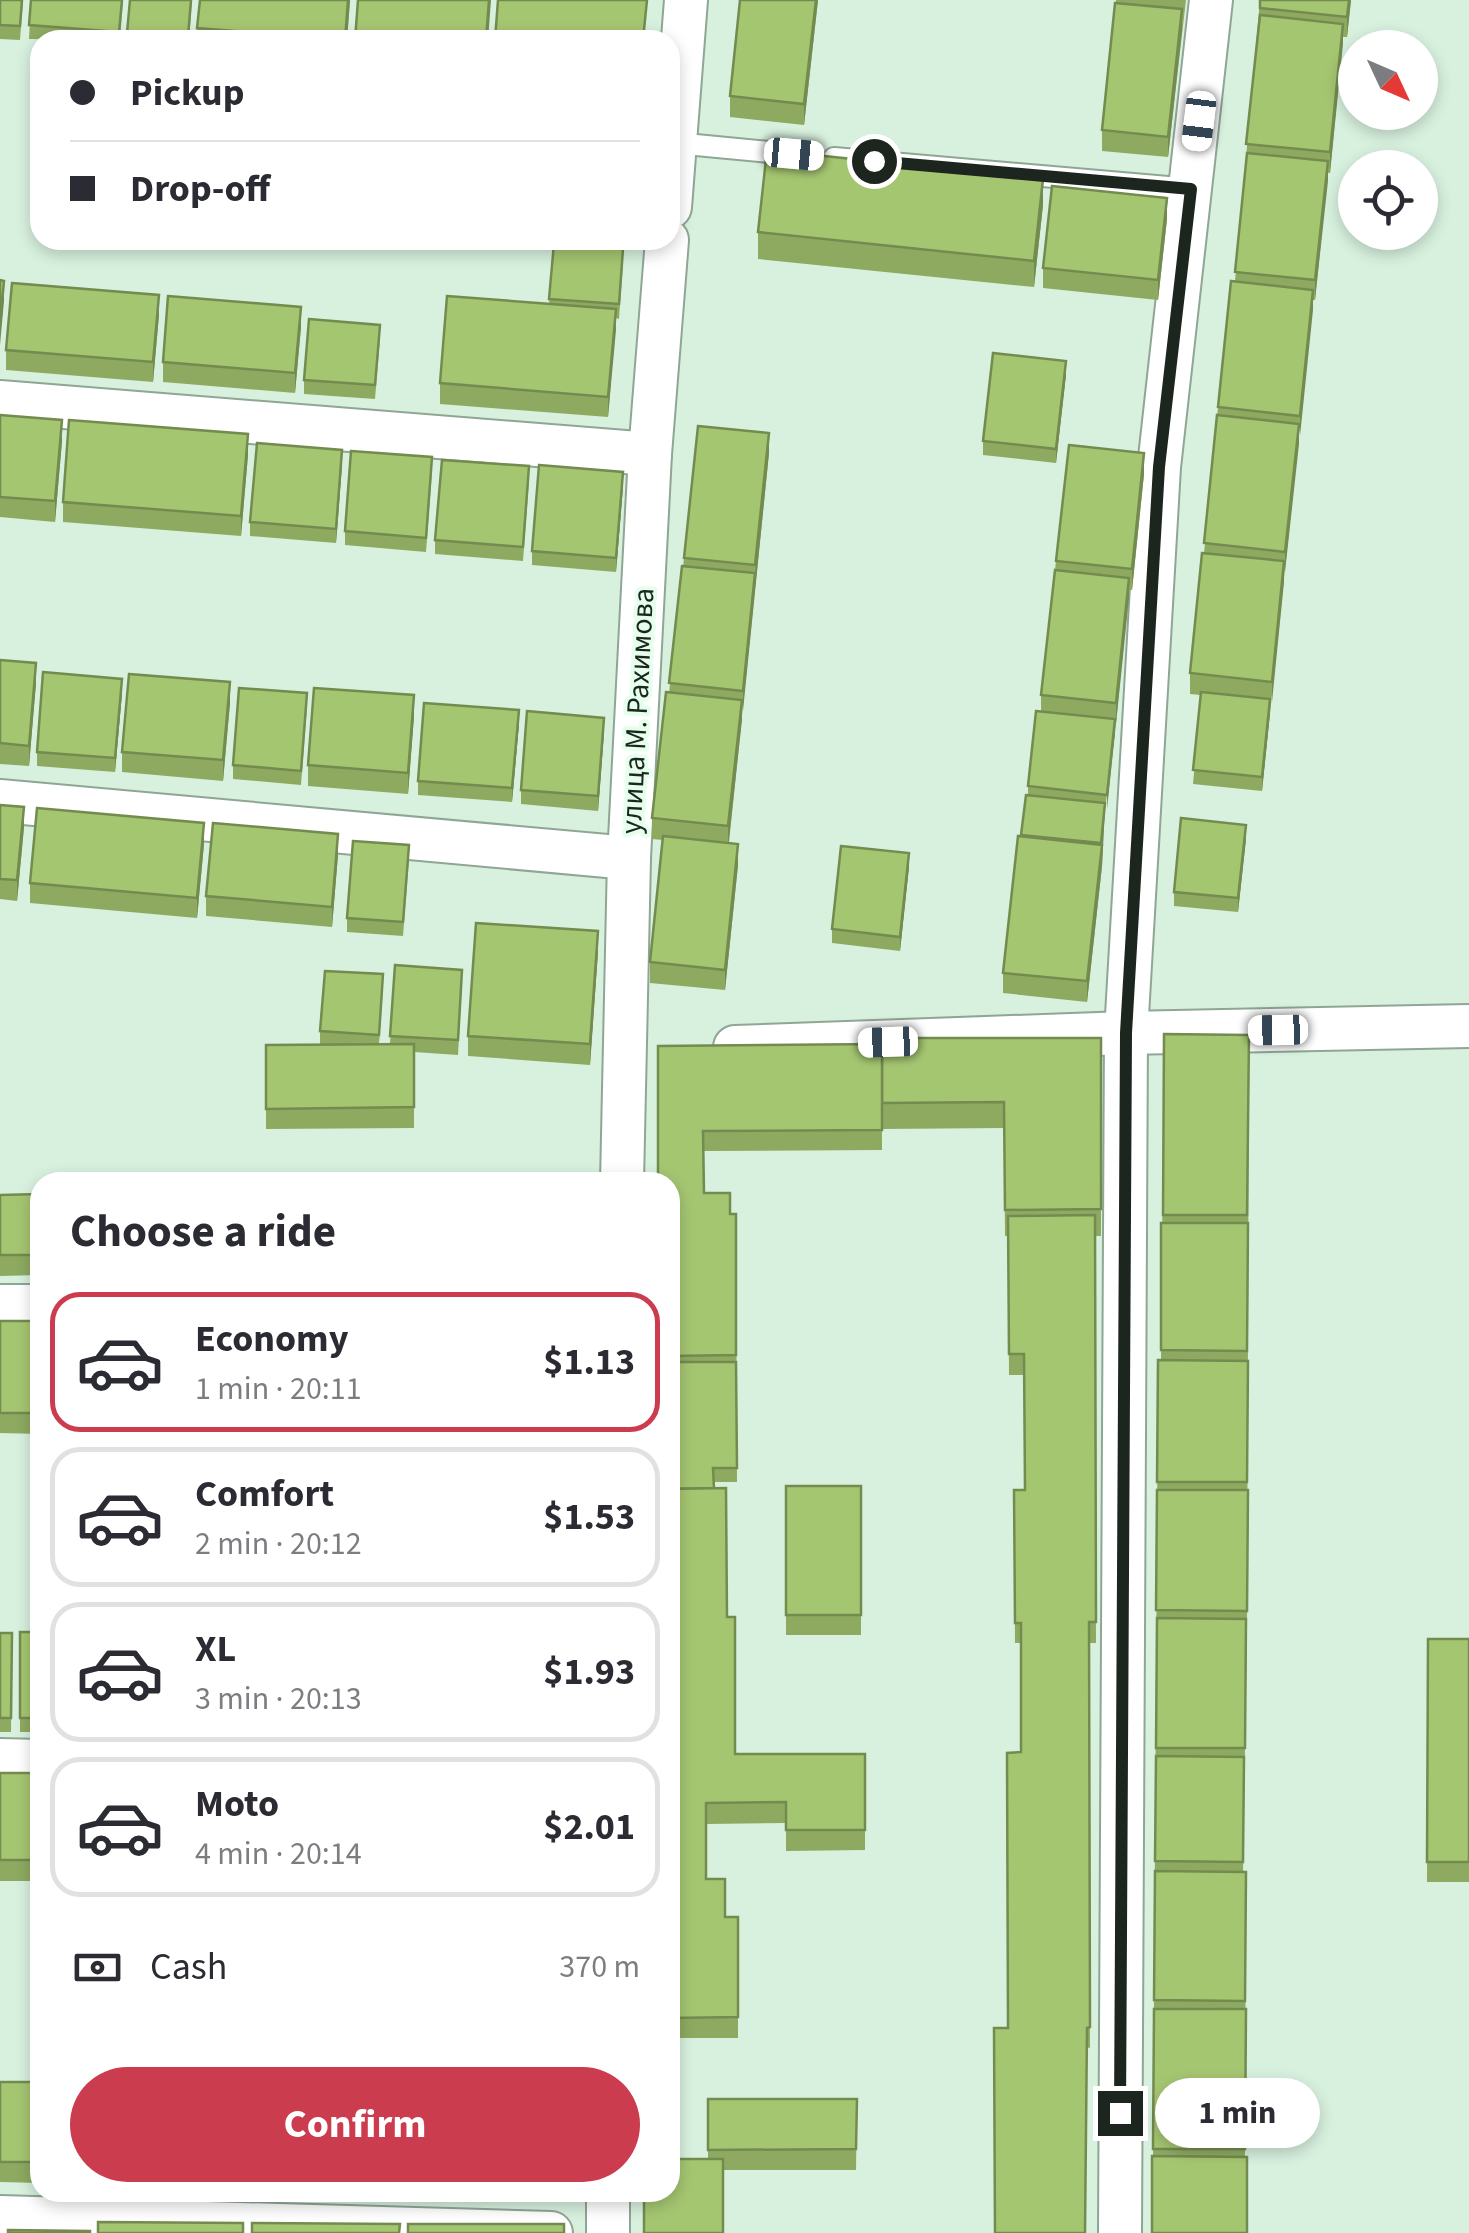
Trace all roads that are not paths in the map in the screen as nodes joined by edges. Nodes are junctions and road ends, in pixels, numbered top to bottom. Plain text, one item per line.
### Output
1 (686, 0) edge
2 (1211, 0) edge
3 (680, 78) edge
4 (680, 143) edge
5 (1191, 189) junction
6 (667, 250) edge
7 (0, 402) edge
8 (650, 454) junction
9 (0, 801) edge
10 (628, 858) junction
11 (1469, 1026) edge
12 (1126, 1033) junction
13 (730, 1047) edge
14 (622, 1172) edge
15 (0, 1306) edge
16 (30, 1306) edge
17 (0, 1760) edge
18 (30, 1761) edge
19 (608, 2202) edge
20 (0, 2217) edge
21 (551, 2233) edge
22 (608, 2233) edge
23 (1120, 2233) edge

1 - 3 street
2 - 5 street
4 - 5 lane
5 - 12 street
6 - 8 street, улица М. Рахимова
7 - 8 street
8 - 10 street, улица М. Рахимова
9 - 10 street
10 - 14 street, улица М. Рахимова
11 - 12 street
12 - 13 street
12 - 23 street
15 - 16 street
17 - 18 street
19 - 22 street
20 - 21 street

